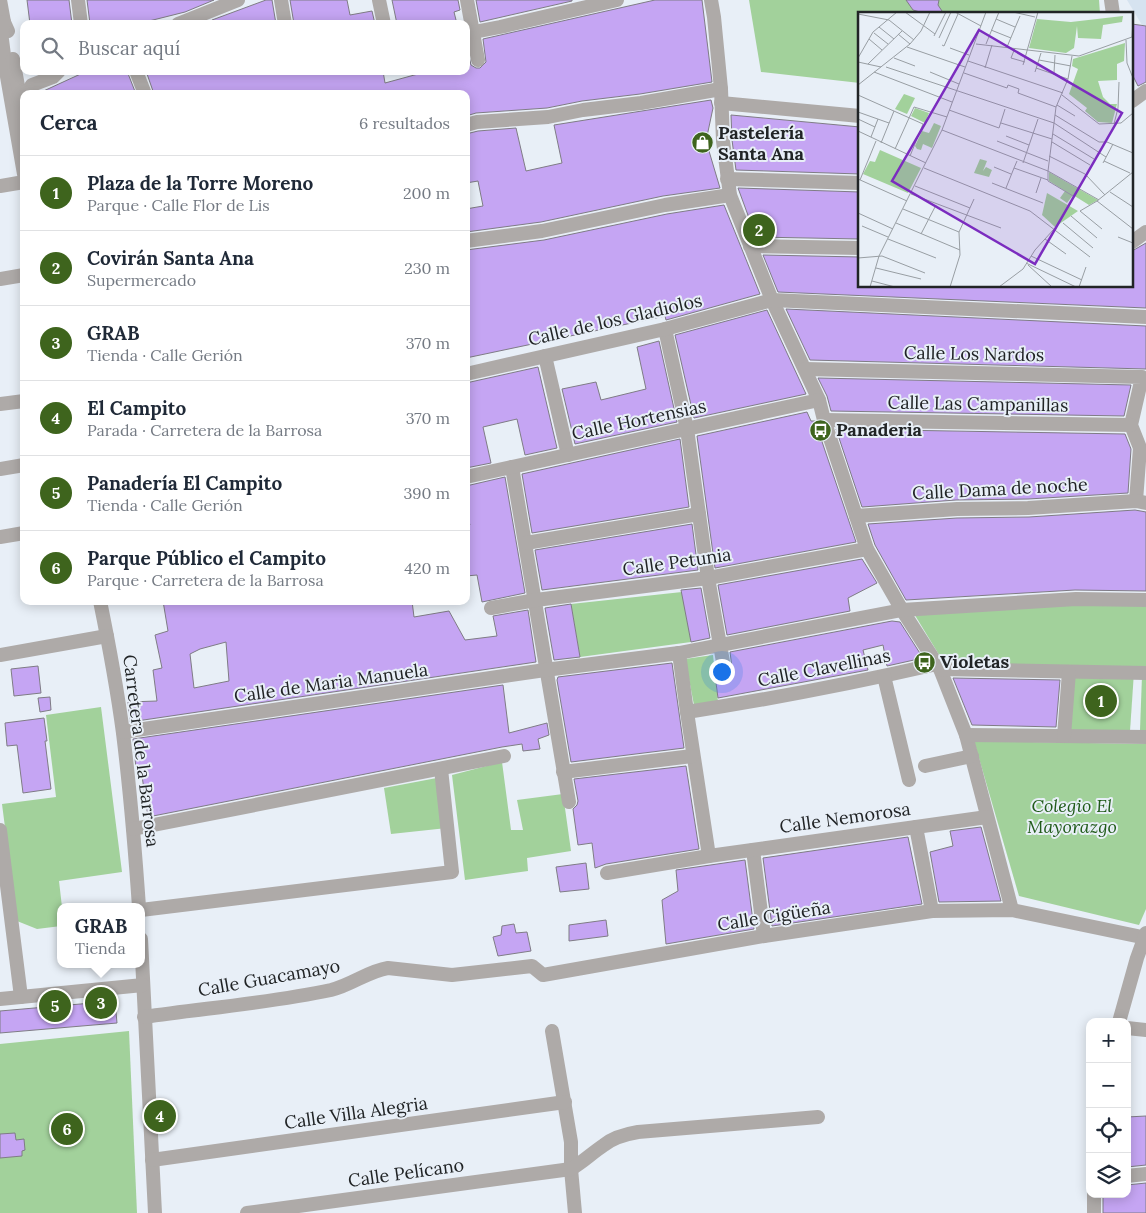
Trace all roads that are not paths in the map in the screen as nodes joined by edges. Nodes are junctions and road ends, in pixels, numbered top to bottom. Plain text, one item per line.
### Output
1 (0, 0) edge
2 (78, 0) edge
3 (238, 0) edge
4 (281, 0) edge
5 (379, 0) edge
6 (467, 0) edge
7 (617, 0) edge
8 (711, 0) edge
9 (600, 1) edge
10 (224, 3) edge
11 (80, 20) edge
12 (187, 20) edge
13 (284, 20) edge
14 (383, 20) edge
15 (4, 22) junction
16 (474, 32) junction
17 (12, 54) junction
18 (478, 60) dead end
19 (20, 62) edge
20 (6, 70) junction
21 (55, 75) edge
22 (138, 75) edge
23 (18, 82) junction
24 (29, 90) edge
25 (143, 90) edge
26 (20, 92) edge
27 (721, 96) junction
28 (858, 116) edge
29 (470, 124) edge
30 (20, 151) edge
31 (727, 179) junction
32 (20, 183) edge
33 (858, 183) edge
34 (0, 186) edge
35 (730, 195) junction
36 (1146, 232) edge
37 (470, 240) edge
38 (1134, 241) edge
39 (750, 246) junction
40 (858, 248) edge
41 (20, 276) edge
42 (0, 279) edge
43 (772, 300) junction
44 (1146, 317) edge
45 (665, 328) junction
46 (545, 356) junction
47 (805, 369) junction
48 (470, 373) edge
49 (819, 400) junction
50 (20, 402) edge
51 (0, 404) edge
52 (824, 420) junction
53 (1131, 426) junction
54 (688, 429) junction
55 (568, 455) junction
56 (20, 466) edge
57 (512, 466) junction
58 (0, 469) edge
59 (470, 476) edge
60 (1141, 502) edge
61 (698, 514) junction
62 (856, 516) junction
63 (20, 534) edge
64 (0, 537) edge
65 (526, 543) junction
66 (867, 549) junction
67 (708, 578) junction
68 (536, 600) junction
69 (1146, 600) edge
70 (101, 605) edge
71 (491, 608) dead end
72 (902, 610) junction
73 (107, 636) junction
74 (720, 646) junction
75 (679, 653) junction
76 (0, 655) edge
77 (939, 666) junction
78 (546, 670) junction
79 (1069, 672) junction
80 (725, 673) dead end
81 (1142, 673) edge
82 (884, 676) junction
83 (687, 712) junction
84 (123, 732) junction
85 (966, 735) junction
86 (1064, 736) junction
87 (1146, 737) edge
88 (504, 756) dead end
89 (692, 756) junction
90 (972, 756) junction
91 (925, 766) dead end
92 (441, 769) junction
93 (563, 772) junction
94 (909, 780) dead end
95 (569, 802) dead end
96 (987, 816) junction
97 (916, 827) junction
98 (133, 829) junction
99 (0, 830) edge
100 (753, 850) junction
101 (709, 856) junction
102 (606, 873) dead end
103 (140, 903) edge
104 (145, 907) edge
105 (1012, 910) junction
106 (932, 911) junction
107 (764, 936) junction
108 (1145, 936) edge
109 (142, 968) edge
110 (543, 974) joint
111 (143, 985) junction
112 (21, 997) junction
113 (0, 999) edge
114 (144, 1017) junction
115 (1120, 1018) edge
116 (1131, 1028) edge
117 (1146, 1030) edge
118 (552, 1032) dead end
119 (565, 1102) junction
120 (818, 1117) dead end
121 (152, 1160) junction
122 (571, 1169) junction
123 (1146, 1174) edge
124 (1131, 1176) edge
125 (1094, 1198) edge
126 (344, 1207) edge
127 (155, 1213) edge
128 (247, 1213) edge
129 (575, 1213) edge
130 (1094, 1213) edge

1 - 15 street
2 - 11 street
3 - 10 street
4 - 13 street
5 - 14 street
6 - 16 street
7 - 9 street
8 - 27 street
9 - 16 street
10 - 12 street
15 - 17 street
15 - 20 street
16 - 18 street
17 - 19 street
17 - 23 street
20 - 23 street
20 - 30 street
21 - 24 street
22 - 25 street
23 - 24 street
23 - 26 street
27 - 28 street
27 - 29 street
27 - 31 street
31 - 33 street
31 - 35 street
32 - 34 street
35 - 37 street
35 - 39 street
36 - 38 street
39 - 40 street
39 - 43 street
41 - 42 street
43 - 44 street, Calle de los Gladiolos
43 - 45 street, Calle de los Gladiolos
43 - 47 street
45 - 46 street, Calle de los Gladiolos
45 - 54 street
46 - 48 street, Calle de los Gladiolos
46 - 55 street
47 - 49 street
47 - 53 street, Calle Los Nardos
49 - 52 street
49 - 54 street, Calle Hortensias
50 - 51 street
52 - 53 street, Calle Las Campanillas
52 - 62 street
53 - 60 street
54 - 55 street, Calle Hortensias
54 - 61 street
55 - 57 street, Calle Hortensias
56 - 58 street
57 - 59 street, Calle Hortensias
57 - 65 street
60 - 62 street, Calle Dama de noche
61 - 65 street
61 - 67 street
62 - 66 street
63 - 64 street
65 - 68 street
66 - 67 street, Calle Petunia
66 - 72 street
67 - 68 street, Calle Petunia
67 - 74 street
68 - 71 street, Calle Petunia
68 - 78 street
69 - 72 street, Calle de Maria Manuela
70 - 73 street, Carretera de la Barrosa
72 - 74 street, Calle de Maria Manuela
72 - 77 street
73 - 76 street
73 - 84 street, Carretera de la Barrosa
74 - 75 street, Calle de Maria Manuela
74 - 80 street
75 - 78 street, Calle de Maria Manuela
75 - 83 street
77 - 79 street, Calle Clavellinas
77 - 82 street, Calle Clavellinas
77 - 85 street
78 - 84 street, Calle de Maria Manuela
78 - 93 street
79 - 81 street, Calle Clavellinas
79 - 86 street
82 - 83 street, Calle Clavellinas
82 - 94 street
83 - 89 street
84 - 98 street, Carretera de la Barrosa
85 - 86 street
85 - 90 street
86 - 87 street
88 - 92 street
89 - 93 street
89 - 101 street
90 - 91 street
90 - 96 street
92 - 98 street
92 - 104 street
93 - 95 street
96 - 97 street, Calle Nemorosa
96 - 105 street
97 - 100 street, Calle Nemorosa
97 - 106 street
98 - 103 street, Carretera de la Barrosa
99 - 112 street
100 - 101 street, Calle Nemorosa
100 - 107 street
101 - 102 street, Calle Nemorosa
105 - 106 street, Calle Cigüeña
105 - 108 street, Calle Cigüeña
106 - 107 street, Calle Cigüeña
107 - 110 street, Calle Cigüeña
108 - 115 street
109 - 111 street
110 - 114 street, Calle Guacamayo
111 - 112 street
111 - 114 street
112 - 113 street
114 - 121 street
116 - 117 street
118 - 119 street
119 - 121 street, Calle Villa Alegria
119 - 122 street
120 - 122 street
121 - 127 street
122 - 126 street, Calle Pelícano
122 - 129 street
123 - 124 street
125 - 130 street
126 - 128 street, Calle Pelícano

